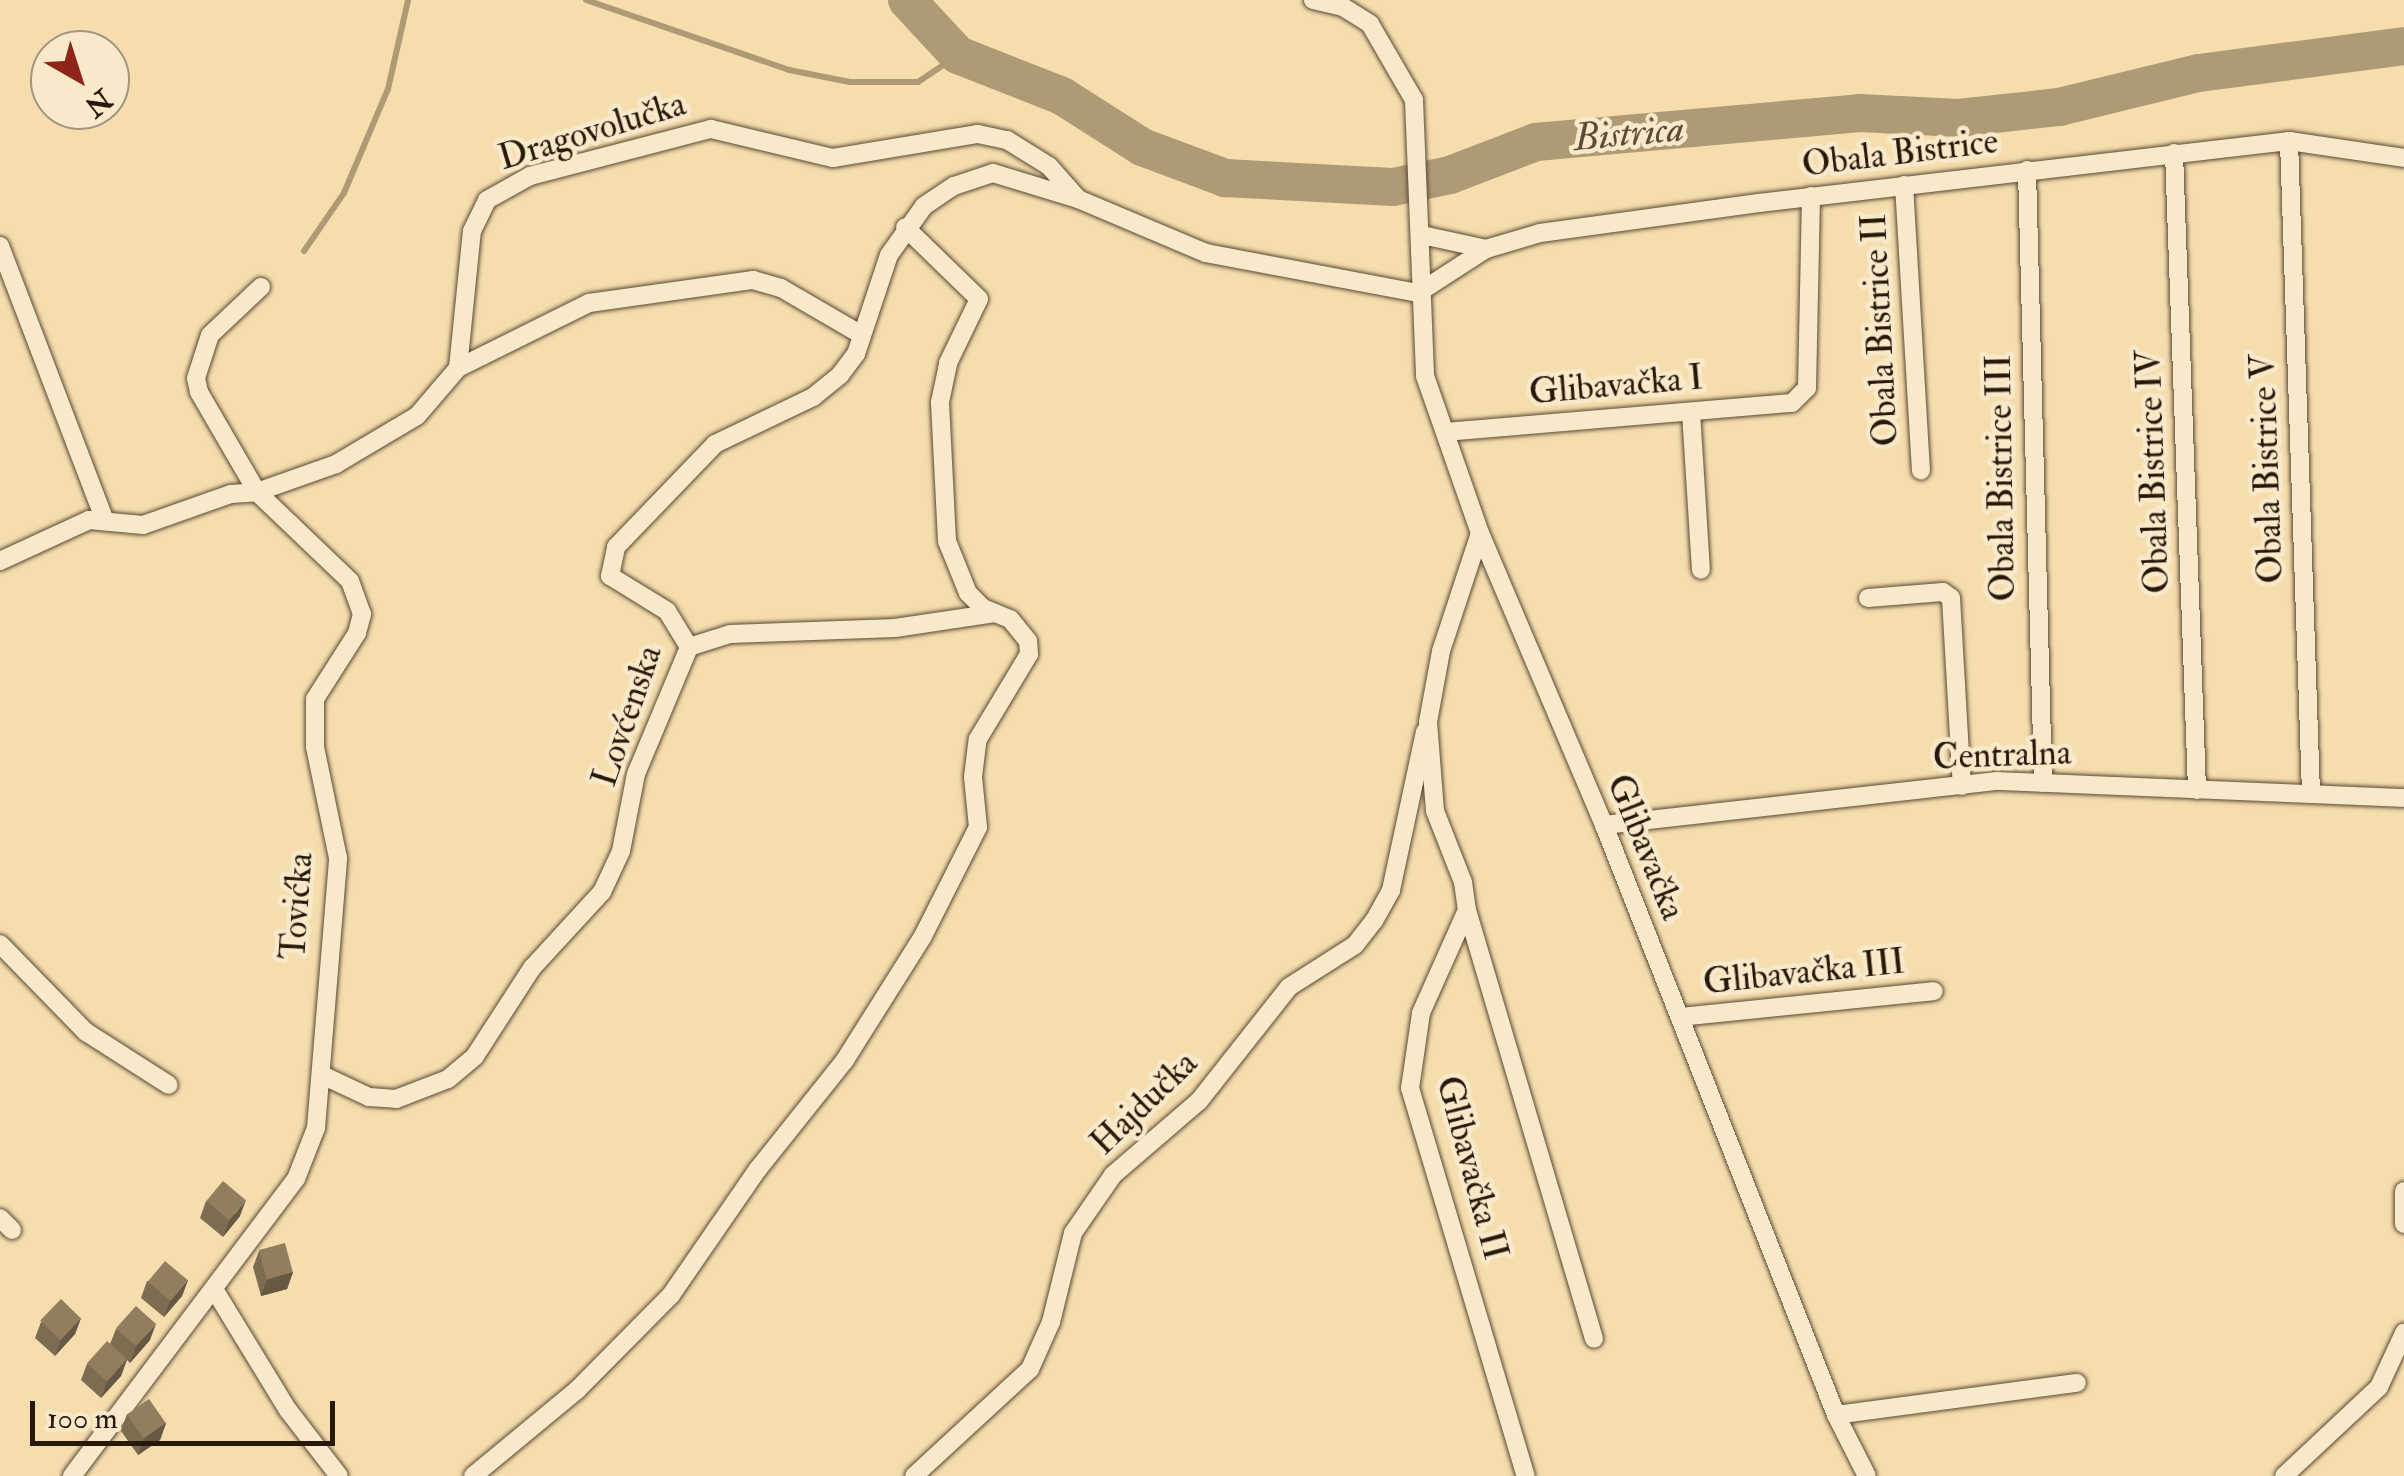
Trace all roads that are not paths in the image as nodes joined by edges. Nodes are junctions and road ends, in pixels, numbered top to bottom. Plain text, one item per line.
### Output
1 (1313, 0) edge
2 (2288, 141) junction
3 (2174, 153) junction
4 (2404, 158) edge
5 (2027, 170) junction
6 (1904, 185) junction
7 (1811, 196) junction
8 (1078, 199) junction
9 (905, 227) junction
10 (1423, 232) junction
11 (0, 246) edge
12 (1486, 249) junction
13 (261, 287) dead end
14 (1418, 293) junction
15 (860, 334) junction
16 (458, 368) junction
17 (1691, 412) junction
18 (1445, 432) junction
19 (1921, 470) dead end
20 (257, 492) junction
21 (104, 519) junction
22 (1480, 533) junction
23 (0, 561) edge
24 (1701, 570) dead end
25 (1868, 598) dead end
26 (996, 613) junction
27 (689, 647) junction
28 (1428, 722) junction
29 (2043, 783) junction
30 (1962, 786) junction
31 (2197, 790) junction
32 (2311, 794) junction
33 (2404, 798) edge
34 (1604, 826) junction
35 (1467, 910) junction
36 (0, 944) edge
37 (1934, 991) dead end
38 (1680, 1017) junction
39 (322, 1075) junction
40 (169, 1085) dead end
41 (2404, 1191) edge
42 (2404, 1224) edge
43 (214, 1289) junction
44 (2404, 1332) edge
45 (1594, 1339) dead end
46 (2077, 1384) dead end
47 (1836, 1415) junction
48 (72, 1476) edge
49 (340, 1476) edge
50 (473, 1476) edge
51 (914, 1476) edge
52 (1526, 1476) edge
53 (1867, 1476) edge
54 (2284, 1476) edge

1 - 10 street, Glibavačka
2 - 3 street, Obala Bistrice
2 - 4 street, Obala Bistrice
2 - 32 street, Obala Bistrice V
3 - 5 street, Obala Bistrice
3 - 31 street, Obala Bistrice IV
5 - 6 street, Obala Bistrice
5 - 29 street, Obala Bistrice III
6 - 7 street, Obala Bistrice
6 - 19 street, Obala Bistrice II
7 - 12 street, Obala Bistrice
7 - 17 street, Glibavačka I
8 - 9 street, Lovćenska
8 - 14 street, Dragovolučka
8 - 16 street, Dragovolučka
9 - 15 street, Lovćenska
9 - 26 street
10 - 12 street
10 - 14 street, Glibavačka
11 - 21 street
12 - 14 street, Obala Bistrice
13 - 20 street
14 - 18 street, Glibavačka
15 - 16 street
15 - 27 street, Lovćenska
16 - 20 street
17 - 18 street, Glibavačka I
17 - 24 street
18 - 22 street, Glibavačka
20 - 21 street
20 - 39 street, Tovićka
21 - 23 street
22 - 28 street
22 - 34 street, Glibavačka
25 - 30 street
26 - 27 street
26 - 50 street
27 - 39 street, Lovćenska
28 - 35 street
28 - 51 street, Hajdučka
29 - 30 street, Centralna
29 - 31 street, Centralna
30 - 34 street, Centralna
31 - 32 street, Centralna
32 - 33 street, Centralna
34 - 38 street, Glibavačka
35 - 45 street
35 - 52 street, Glibavačka II
36 - 40 street
37 - 38 street, Glibavačka III
38 - 47 street, Glibavačka
39 - 43 street, Tovićka
41 - 42 street
43 - 48 street, Tovićka
43 - 49 street
44 - 54 street
46 - 47 street
47 - 53 street, Glibavačka

